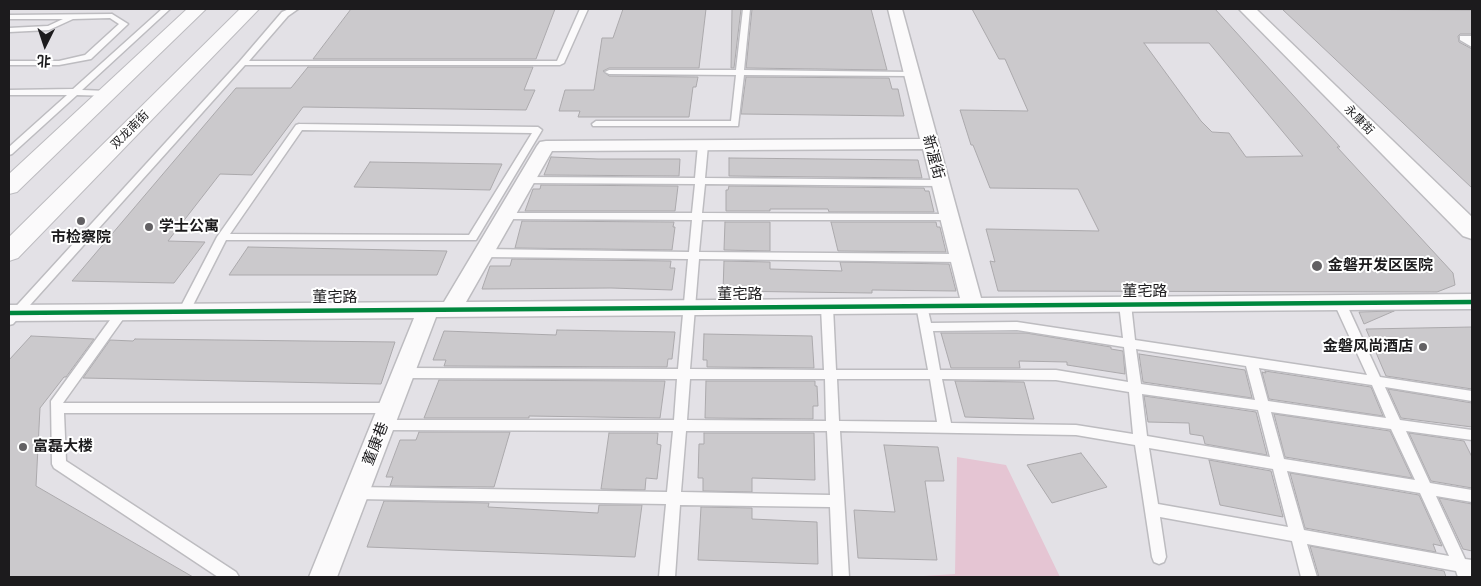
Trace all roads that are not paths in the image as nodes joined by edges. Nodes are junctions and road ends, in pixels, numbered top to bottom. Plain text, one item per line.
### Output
1 (36, 9) edge
2 (166, 9) edge
3 (197, 9) edge
4 (250, 9) edge
5 (294, 9) edge
6 (584, 9) edge
7 (746, 9) edge
8 (895, 9) edge
9 (1247, 9) edge
10 (72, 16) junction
11 (9, 17) edge
12 (24, 17) junction
13 (9, 30) edge
14 (1472, 38) edge
15 (1472, 45) edge
16 (9, 63) edge
17 (243, 63) junction
18 (609, 72) dead end
19 (740, 73) junction
20 (912, 74) junction
21 (9, 92) edge
22 (75, 92) junction
23 (107, 94) junction
24 (596, 124) dead end
25 (930, 144) junction
26 (703, 145) junction
27 (9, 152) edge
28 (526, 180) junction
29 (700, 181) junction
30 (940, 182) junction
31 (9, 187) edge
32 (505, 216) junction
33 (696, 217) junction
34 (949, 217) junction
35 (1472, 231) edge
36 (222, 237) junction
37 (9, 252) edge
38 (483, 253) junction
39 (693, 255) junction
40 (960, 258) junction
41 (1472, 302) edge
42 (1340, 303) junction
43 (1125, 304) junction
44 (922, 305) junction
45 (972, 305) junction
46 (827, 307) junction
47 (689, 308) junction
48 (439, 310) junction
49 (122, 312) junction
50 (184, 312) junction
51 (11, 316) edge
52 (927, 327) junction
53 (1130, 343) junction
54 (1251, 362) junction
55 (403, 373) junction
56 (683, 373) junction
57 (830, 373) junction
58 (935, 374) junction
59 (1376, 380) junction
60 (1135, 388) junction
61 (1472, 396) edge
62 (1263, 406) junction
63 (57, 408) junction
64 (386, 417) junction
65 (1395, 423) junction
66 (679, 426) junction
67 (833, 426) junction
68 (945, 428) junction
69 (1472, 435) edge
70 (1141, 442) junction
71 (1279, 464) junction
72 (1425, 489) junction
73 (356, 493) junction
74 (1472, 496) edge
75 (673, 498) junction
76 (837, 501) junction
77 (1151, 509) junction
78 (1298, 536) junction
79 (1159, 558) dead end
80 (1466, 570) edge
81 (231, 577) edge
82 (323, 577) edge
83 (667, 577) edge
84 (841, 577) edge
85 (1309, 577) edge

1 - 12 lane
2 - 22 lane
3 - 23 main road
4 - 37 main road, 双龙南街
5 - 17 lane
6 - 17 lane
7 - 19 lane
8 - 20 street, 新渥街
9 - 35 street, 永康街
10 - 12 lane
10 - 13 lane
10 - 16 lane
11 - 12 lane
14 - 15 lane
17 - 51 lane
18 - 19 lane
19 - 20 lane
19 - 24 lane
20 - 25 street, 新渥街
21 - 22 lane
22 - 23 lane
22 - 27 lane
23 - 31 main road
25 - 26 street
25 - 30 street, 新渥街
26 - 28 street, 董康巷
26 - 29 lane
28 - 29 lane
28 - 32 street, 董康巷
29 - 30 lane
29 - 33 lane
30 - 34 street, 新渥街
32 - 33 lane
32 - 38 street, 董康巷
33 - 34 lane
33 - 39 lane
34 - 40 street, 新渥街
36 - 36 lane
36 - 50 lane
38 - 39 lane
38 - 48 street, 董康巷
39 - 40 lane
39 - 47 lane
40 - 45 street, 新渥街
41 - 42 street, 董宅路
42 - 43 street, 董宅路
42 - 59 lane
43 - 45 street, 董宅路
43 - 53 lane
44 - 45 street, 董宅路
44 - 46 street, 董宅路
44 - 52 lane
46 - 47 street, 董宅路
46 - 57 lane
47 - 48 street, 董宅路
47 - 56 lane
48 - 50 street, 董宅路
48 - 55 street, 董康巷
49 - 50 street, 董宅路
49 - 51 street, 董宅路
49 - 63 lane
52 - 53 lane
52 - 58 lane
53 - 54 lane
53 - 60 lane
54 - 59 lane
54 - 62 lane
55 - 56 lane
55 - 64 street, 董康巷
56 - 57 lane
56 - 66 lane
57 - 58 lane
57 - 67 lane
58 - 60 lane
58 - 68 lane
59 - 61 lane
59 - 65 lane
60 - 62 lane
60 - 70 lane
62 - 65 lane
62 - 71 lane
63 - 64 lane
63 - 81 lane
64 - 66 lane
64 - 73 street, 董康巷
65 - 69 lane
65 - 72 lane
66 - 67 lane
66 - 75 lane
67 - 68 lane
67 - 76 lane
68 - 70 lane
70 - 71 lane
70 - 77 lane
71 - 72 lane
71 - 78 lane
72 - 74 lane
72 - 80 lane
73 - 75 lane
73 - 82 street, 董康巷
75 - 76 lane
75 - 83 lane
76 - 84 lane
77 - 78 lane
77 - 79 lane
78 - 80 lane
78 - 85 lane

